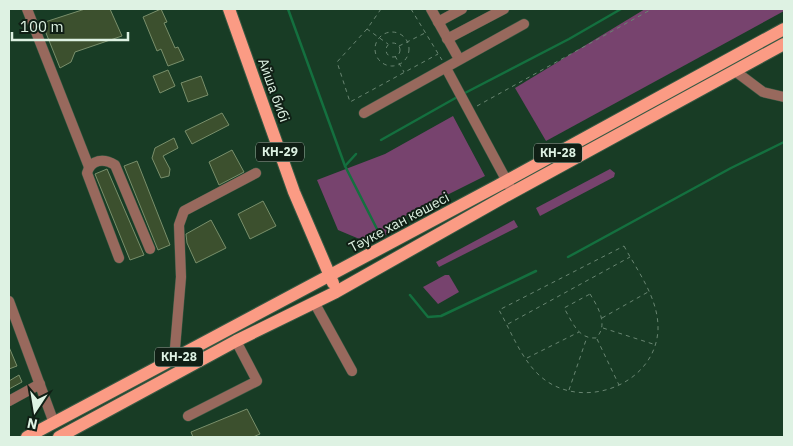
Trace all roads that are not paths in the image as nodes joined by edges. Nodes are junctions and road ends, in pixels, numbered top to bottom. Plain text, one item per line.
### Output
1 (28, 9) edge
2 (229, 9) edge
3 (430, 9) edge
4 (462, 9) edge
5 (504, 9) edge
6 (438, 22) junction
7 (524, 24) dead end
8 (784, 29) edge
9 (447, 39) junction
10 (784, 44) edge
11 (459, 59) junction
12 (446, 68) junction
13 (735, 71) junction
14 (784, 97) edge
15 (364, 112) dead end
16 (89, 167) junction
17 (256, 173) dead end
18 (510, 187) junction
19 (150, 249) dead end
20 (119, 258) dead end
21 (330, 276) junction
22 (336, 292) junction
23 (9, 301) edge
24 (314, 302) junction
25 (236, 341) junction
26 (174, 360) junction
27 (352, 371) dead end
28 (40, 384) junction
29 (9, 401) edge
30 (188, 416) dead end
31 (54, 423) junction
32 (27, 437) edge
33 (59, 437) edge

1 - 16 lane
2 - 21 main road, Айша бибі / КН-29
3 - 6 lane
4 - 6 lane
5 - 9 lane
6 - 9 lane
7 - 11 lane
8 - 18 main road, Тәуке хан көшесі / КН-28
9 - 11 lane
10 - 13 main road, Тәуке хан көшесі / КН-28
11 - 12 lane
12 - 15 lane
12 - 18 lane
13 - 14 lane
13 - 18 main road, Тәуке хан көшесі / КН-28
16 - 19 lane
16 - 20 lane
17 - 26 lane
18 - 21 main road, Тәуке хан көшесі / КН-28
18 - 22 main road, Тәуке хан көшесі / КН-28
21 - 22 main road, Айша бибі / КН-29
21 - 26 main road, Тәуке хан көшесі / КН-28
22 - 24 main road, Тәуке хан көшесі / КН-28
23 - 28 lane
24 - 25 main road, Тәуке хан көшесі / КН-28
24 - 27 lane
25 - 30 lane
25 - 33 main road, Тәуке хан көшесі / КН-28
26 - 31 main road, Тәуке хан көшесі / КН-28
28 - 29 lane
28 - 31 lane
31 - 32 main road, Тәуке хан көшесі / КН-28

